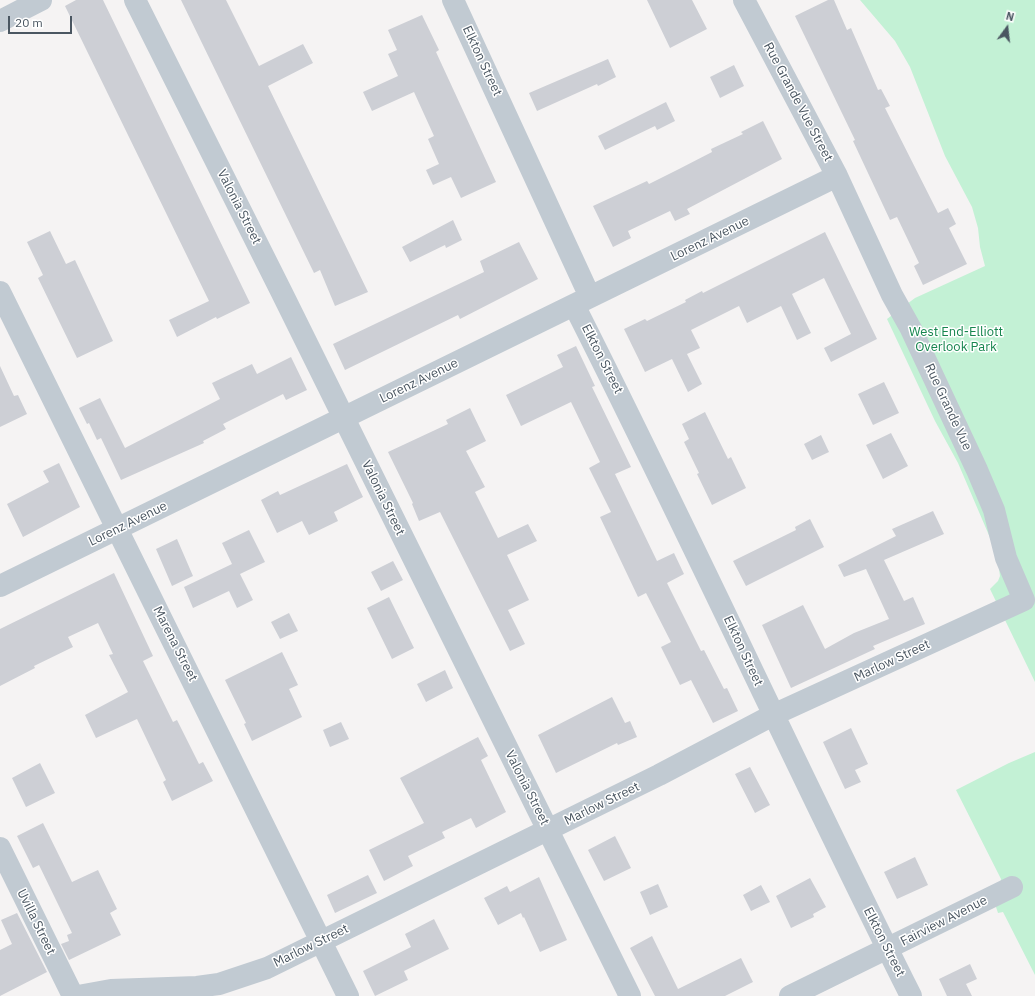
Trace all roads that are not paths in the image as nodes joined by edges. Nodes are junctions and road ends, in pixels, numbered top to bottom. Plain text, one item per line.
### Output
1 (41, 0) edge
2 (135, 0) edge
3 (453, 0) edge
4 (744, 0) edge
5 (0, 21) edge
6 (837, 176) junction
7 (0, 292) edge
8 (582, 301) junction
9 (344, 418) junction
10 (117, 530) junction
11 (0, 586) edge
12 (1024, 600) joint
13 (773, 715) junction
14 (549, 830) junction
15 (0, 848) edge
16 (1012, 887) dead end
17 (320, 942) junction
18 (888, 949) junction
19 (72, 996) edge
20 (78, 996) edge
21 (348, 996) edge
22 (630, 996) edge
23 (790, 996) edge
24 (912, 996) edge

1 - 5 street
2 - 9 street, Valonia Street
3 - 8 street, Elkton Street
4 - 6 street, Rue Grande Vue Street
6 - 8 street, Lorenz Avenue
6 - 12 street, Rue Grande Vue
7 - 10 street, Marena Street
8 - 9 street, Lorenz Avenue
8 - 13 street, Elkton Street
9 - 10 street, Lorenz Avenue
9 - 14 street, Valonia Street
10 - 11 street, Lorenz Avenue
10 - 17 street, Marena Street
12 - 13 street, Marlow Street
13 - 14 street, Marlow Street
13 - 18 street, Elkton Street
14 - 17 street, Marlow Street
14 - 22 street, Valonia Street
15 - 19 street, Uvilla Street
16 - 18 street, Fairview Avenue
17 - 20 street, Marlow Street
17 - 21 street, Marena Street
18 - 23 street, Fairview Avenue
18 - 24 street, Elkton Street

